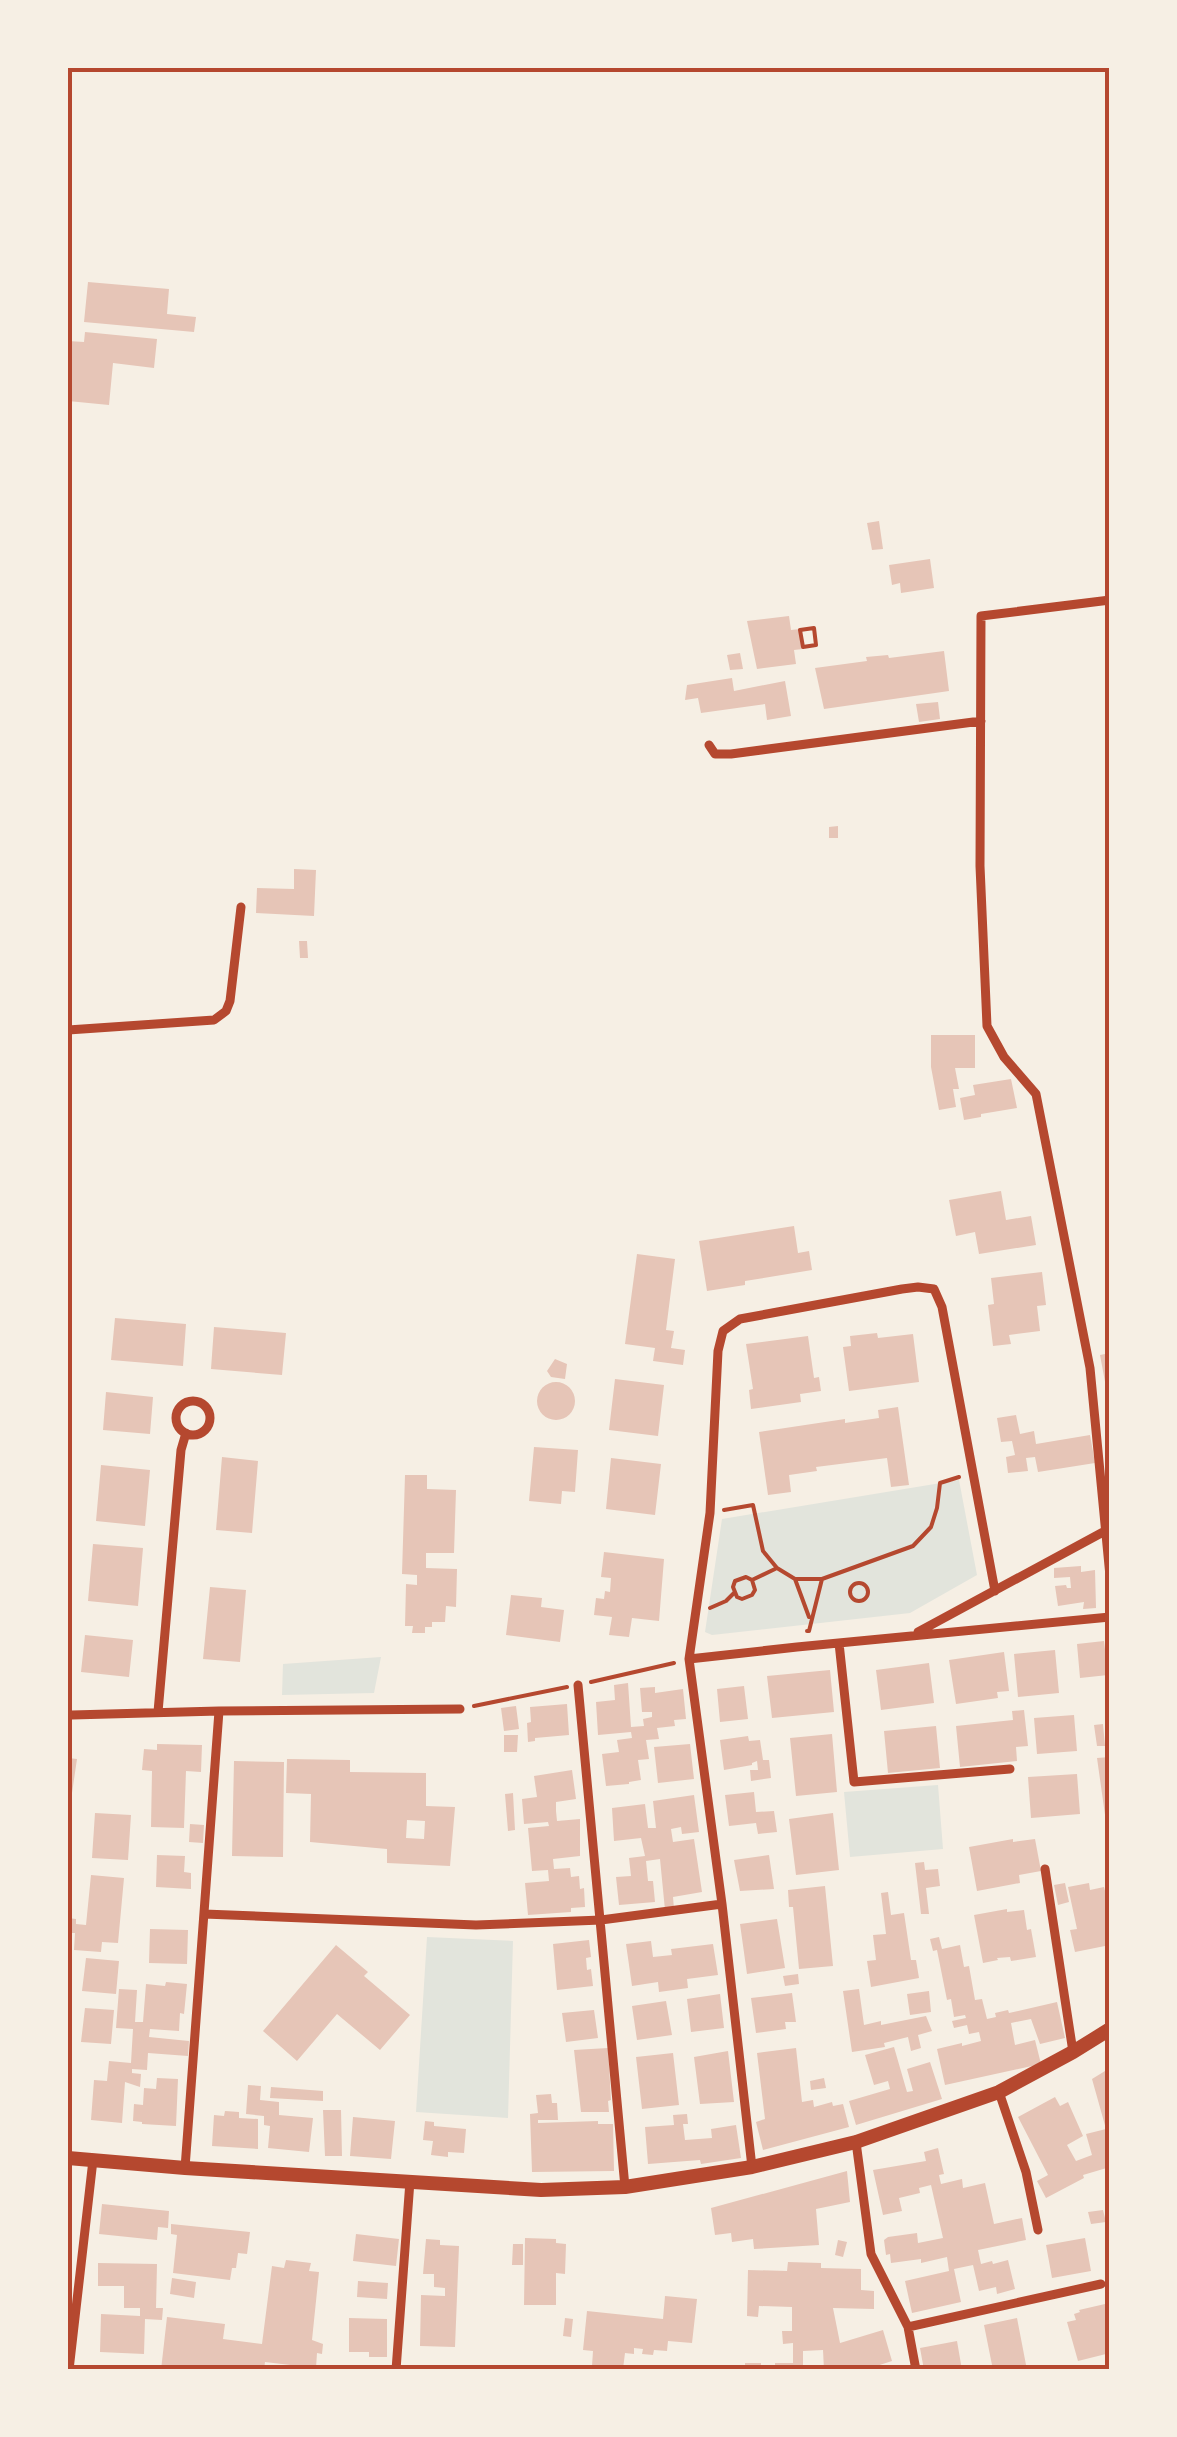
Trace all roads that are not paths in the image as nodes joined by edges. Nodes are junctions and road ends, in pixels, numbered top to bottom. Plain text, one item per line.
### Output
1 (1110, 600) edge
2 (981, 721) junction
3 (708, 746) dead end
4 (241, 907) dead end
5 (68, 1030) edge
6 (186, 1433) dead end
7 (1105, 1531) junction
8 (1110, 1576) edge
9 (994, 1591) junction
10 (1110, 1618) edge
11 (912, 1635) junction
12 (839, 1643) junction
13 (689, 1659) junction
14 (578, 1685) dead end
15 (460, 1708) dead end
16 (219, 1711) junction
17 (158, 1712) junction
18 (72, 1714) dead end
19 (1010, 1769) dead end
20 (1045, 1869) dead end
21 (722, 1904) junction
22 (204, 1914) junction
23 (601, 1920) junction
24 (1110, 2029) edge
25 (1073, 2052) junction
26 (999, 2092) junction
27 (856, 2142) junction
28 (68, 2158) edge
29 (93, 2160) junction
30 (185, 2168) junction
31 (752, 2168) junction
32 (410, 2182) junction
33 (625, 2186) junction
34 (1038, 2230) dead end
35 (1101, 2284) dead end
36 (908, 2327) junction
37 (396, 2366) edge
38 (69, 2370) edge
39 (916, 2370) edge

1 - 2 street
2 - 3 street
2 - 7 street
4 - 5 street
6 - 17 street
7 - 8 street
7 - 9 street
9 - 11 street
9 - 13 street
10 - 11 street
11 - 12 street
12 - 13 street
12 - 19 street
13 - 21 street
14 - 23 street
15 - 16 street
16 - 17 street
16 - 22 street
17 - 18 street
20 - 25 street
21 - 23 street
21 - 31 street
22 - 23 street
22 - 30 street
23 - 33 street
24 - 25 main road
25 - 26 main road
26 - 27 main road
26 - 34 street
27 - 31 main road
27 - 36 street
28 - 29 main road
29 - 30 main road
29 - 38 street
30 - 32 main road
31 - 33 main road
32 - 33 main road
32 - 37 street
35 - 36 street
36 - 39 street

